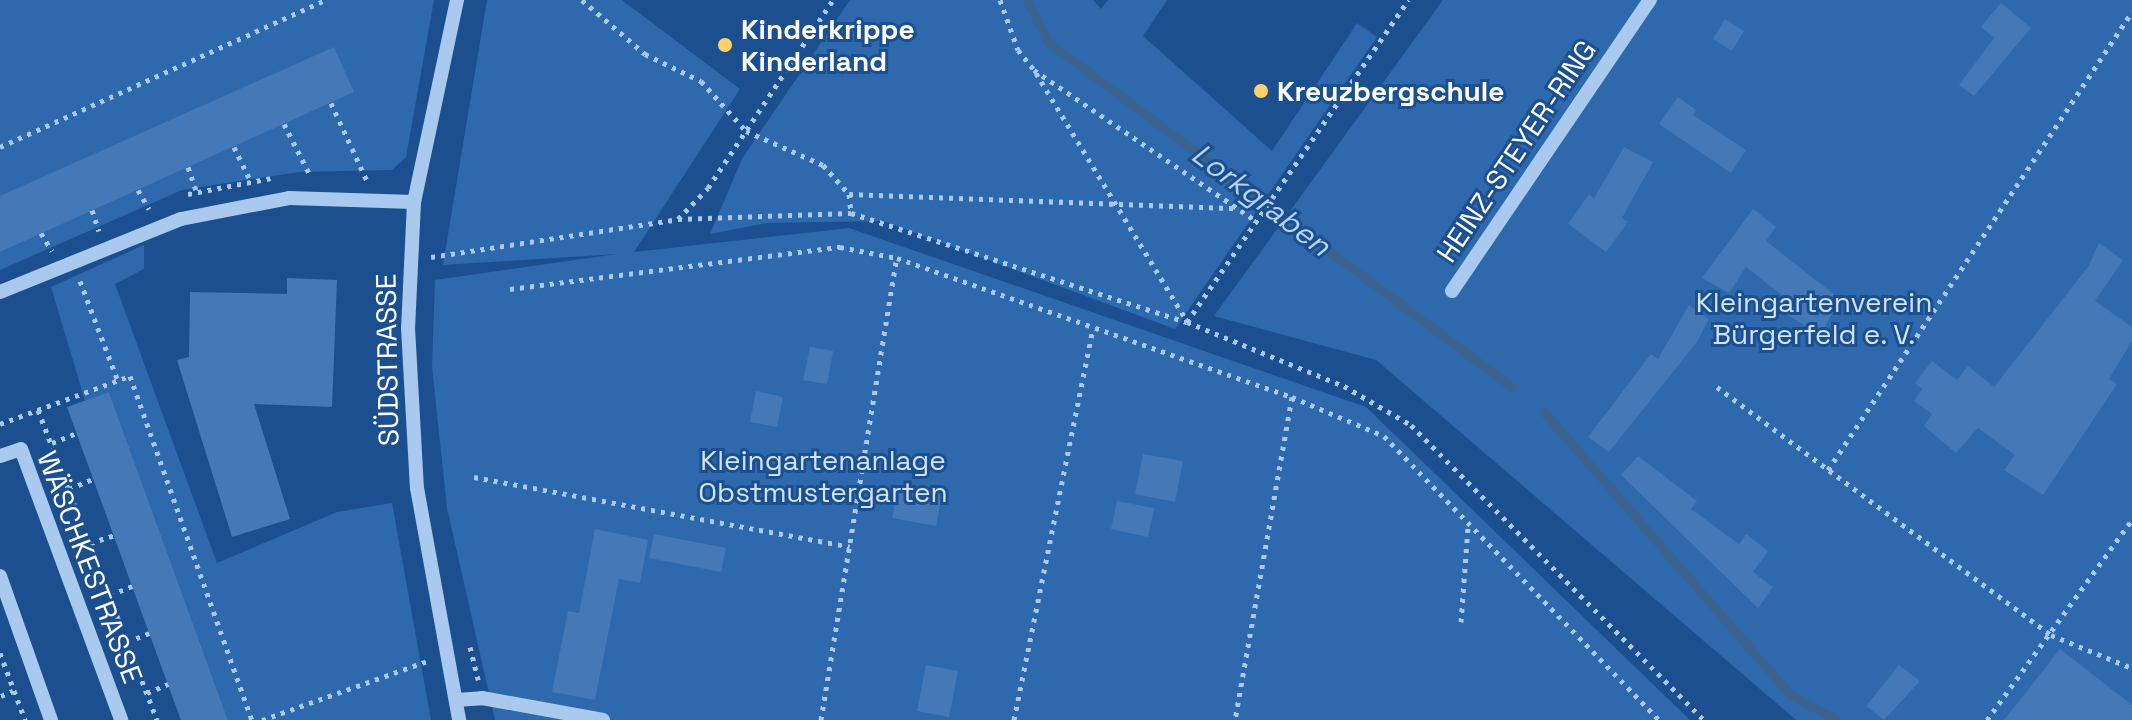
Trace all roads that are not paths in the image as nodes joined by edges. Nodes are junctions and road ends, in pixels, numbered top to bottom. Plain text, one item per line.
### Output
1 (457, 0) edge
2 (1650, 0) edge
3 (414, 202) junction
4 (1452, 291) dead end
5 (0, 292) edge
6 (0, 456) edge
7 (0, 576) edge
8 (456, 700) junction
9 (51, 720) edge
10 (121, 720) edge
11 (459, 720) edge
12 (603, 720) edge

1 - 3 street, SÜDSTRASSE
2 - 4 street, HEINZ-STEYER-RING
3 - 5 street
3 - 8 street, SÜDSTRASSE
6 - 10 street, WÄSCHKESTRASSE
7 - 9 street
8 - 11 street, SÜDSTRASSE
8 - 12 street

